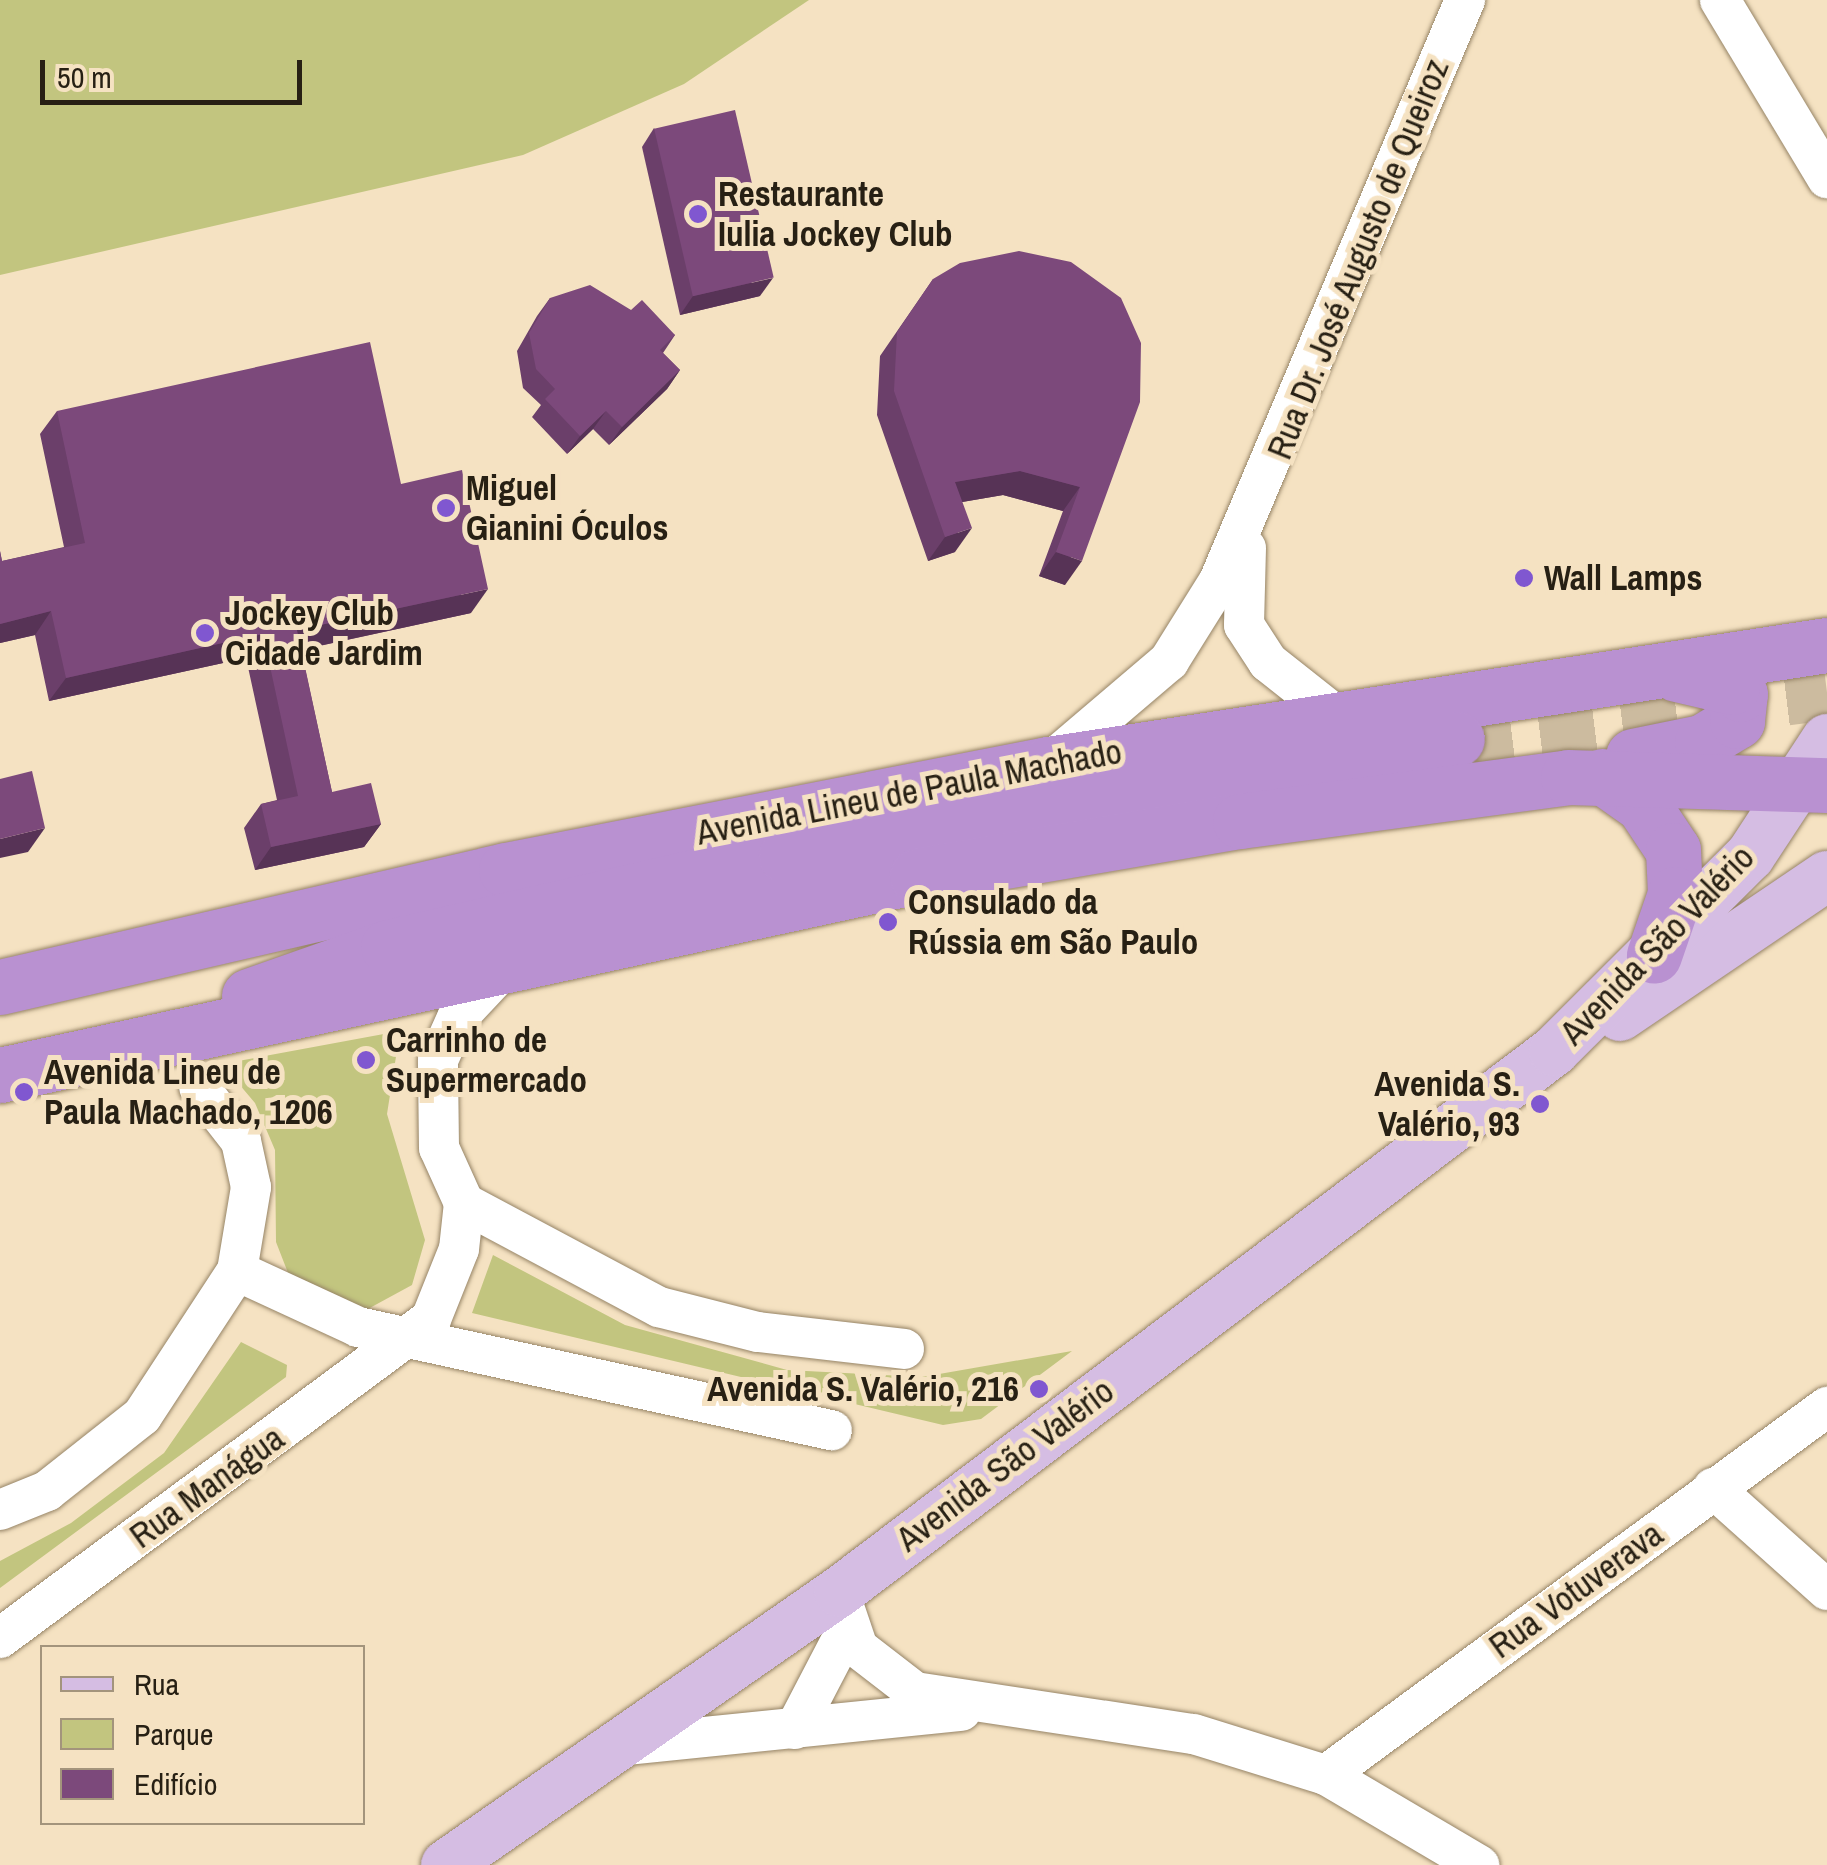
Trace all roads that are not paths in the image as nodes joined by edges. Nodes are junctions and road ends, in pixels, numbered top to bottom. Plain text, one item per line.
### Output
1 (1465, 0) edge
2 (1720, 0) edge
3 (1822, 148) edge
4 (1252, 519) junction
5 (1827, 645) edge
6 (1672, 674) junction
7 (1335, 715) junction
8 (1827, 739) edge
9 (1457, 740) tunnel mouth
10 (1048, 764) junction
11 (1585, 776) junction
12 (1810, 786) edge
13 (1827, 876) edge
14 (388, 946) junction
15 (169, 948) junction
16 (1654, 955) junction
17 (504, 968) junction
18 (0, 987) edge
19 (1554, 1051) junction
20 (53, 1065) junction
21 (0, 1075) edge
22 (200, 1087) dead end
23 (464, 1203) junction
24 (237, 1270) junction
25 (413, 1335) junction
26 (904, 1349) dead end
27 (1827, 1406) edge
28 (832, 1430) dead end
29 (1713, 1488) junction
30 (0, 1510) edge
31 (1827, 1590) edge
32 (843, 1610) junction
33 (0, 1638) edge
34 (984, 1707) junction
35 (795, 1729) junction
36 (608, 1747) junction
37 (1326, 1774) junction
38 (446, 1865) edge
39 (1479, 1865) edge

1 - 4 street, Rua Dr. José Augusto de Queiroz
2 - 3 street
4 - 7 street
4 - 10 street
5 - 6 highway, Avenida Lineu de Paula Machado
6 - 7 highway, Avenida Lineu de Paula Machado
6 - 11 highway
7 - 10 highway, Avenida Lineu de Paula Machado
8 - 12 main road, Avenida São Valério
9 - 14 highway
10 - 15 highway, Avenida Lineu de Paula Machado
11 - 12 highway
11 - 16 highway
11 - 17 highway
12 - 16 main road, Avenida São Valério
13 - 19 main road, Avenida São Valério
14 - 15 highway
14 - 20 highway
15 - 18 highway, Avenida Lineu de Paula Machado
16 - 19 main road, Avenida São Valério
17 - 20 highway
17 - 23 street
19 - 32 main road, Avenida São Valério
20 - 21 highway
22 - 24 street
23 - 25 street, Rua Manágua
23 - 26 street
24 - 25 street
24 - 30 street
25 - 28 street
25 - 33 street, Rua Manágua
27 - 29 street, Rua Votuverava
29 - 31 street
29 - 37 street, Rua Votuverava
32 - 34 street
32 - 35 street
32 - 36 main road, Avenida São Valério
34 - 35 street
34 - 37 street
35 - 36 street
36 - 38 main road, Avenida São Valério
37 - 39 street

